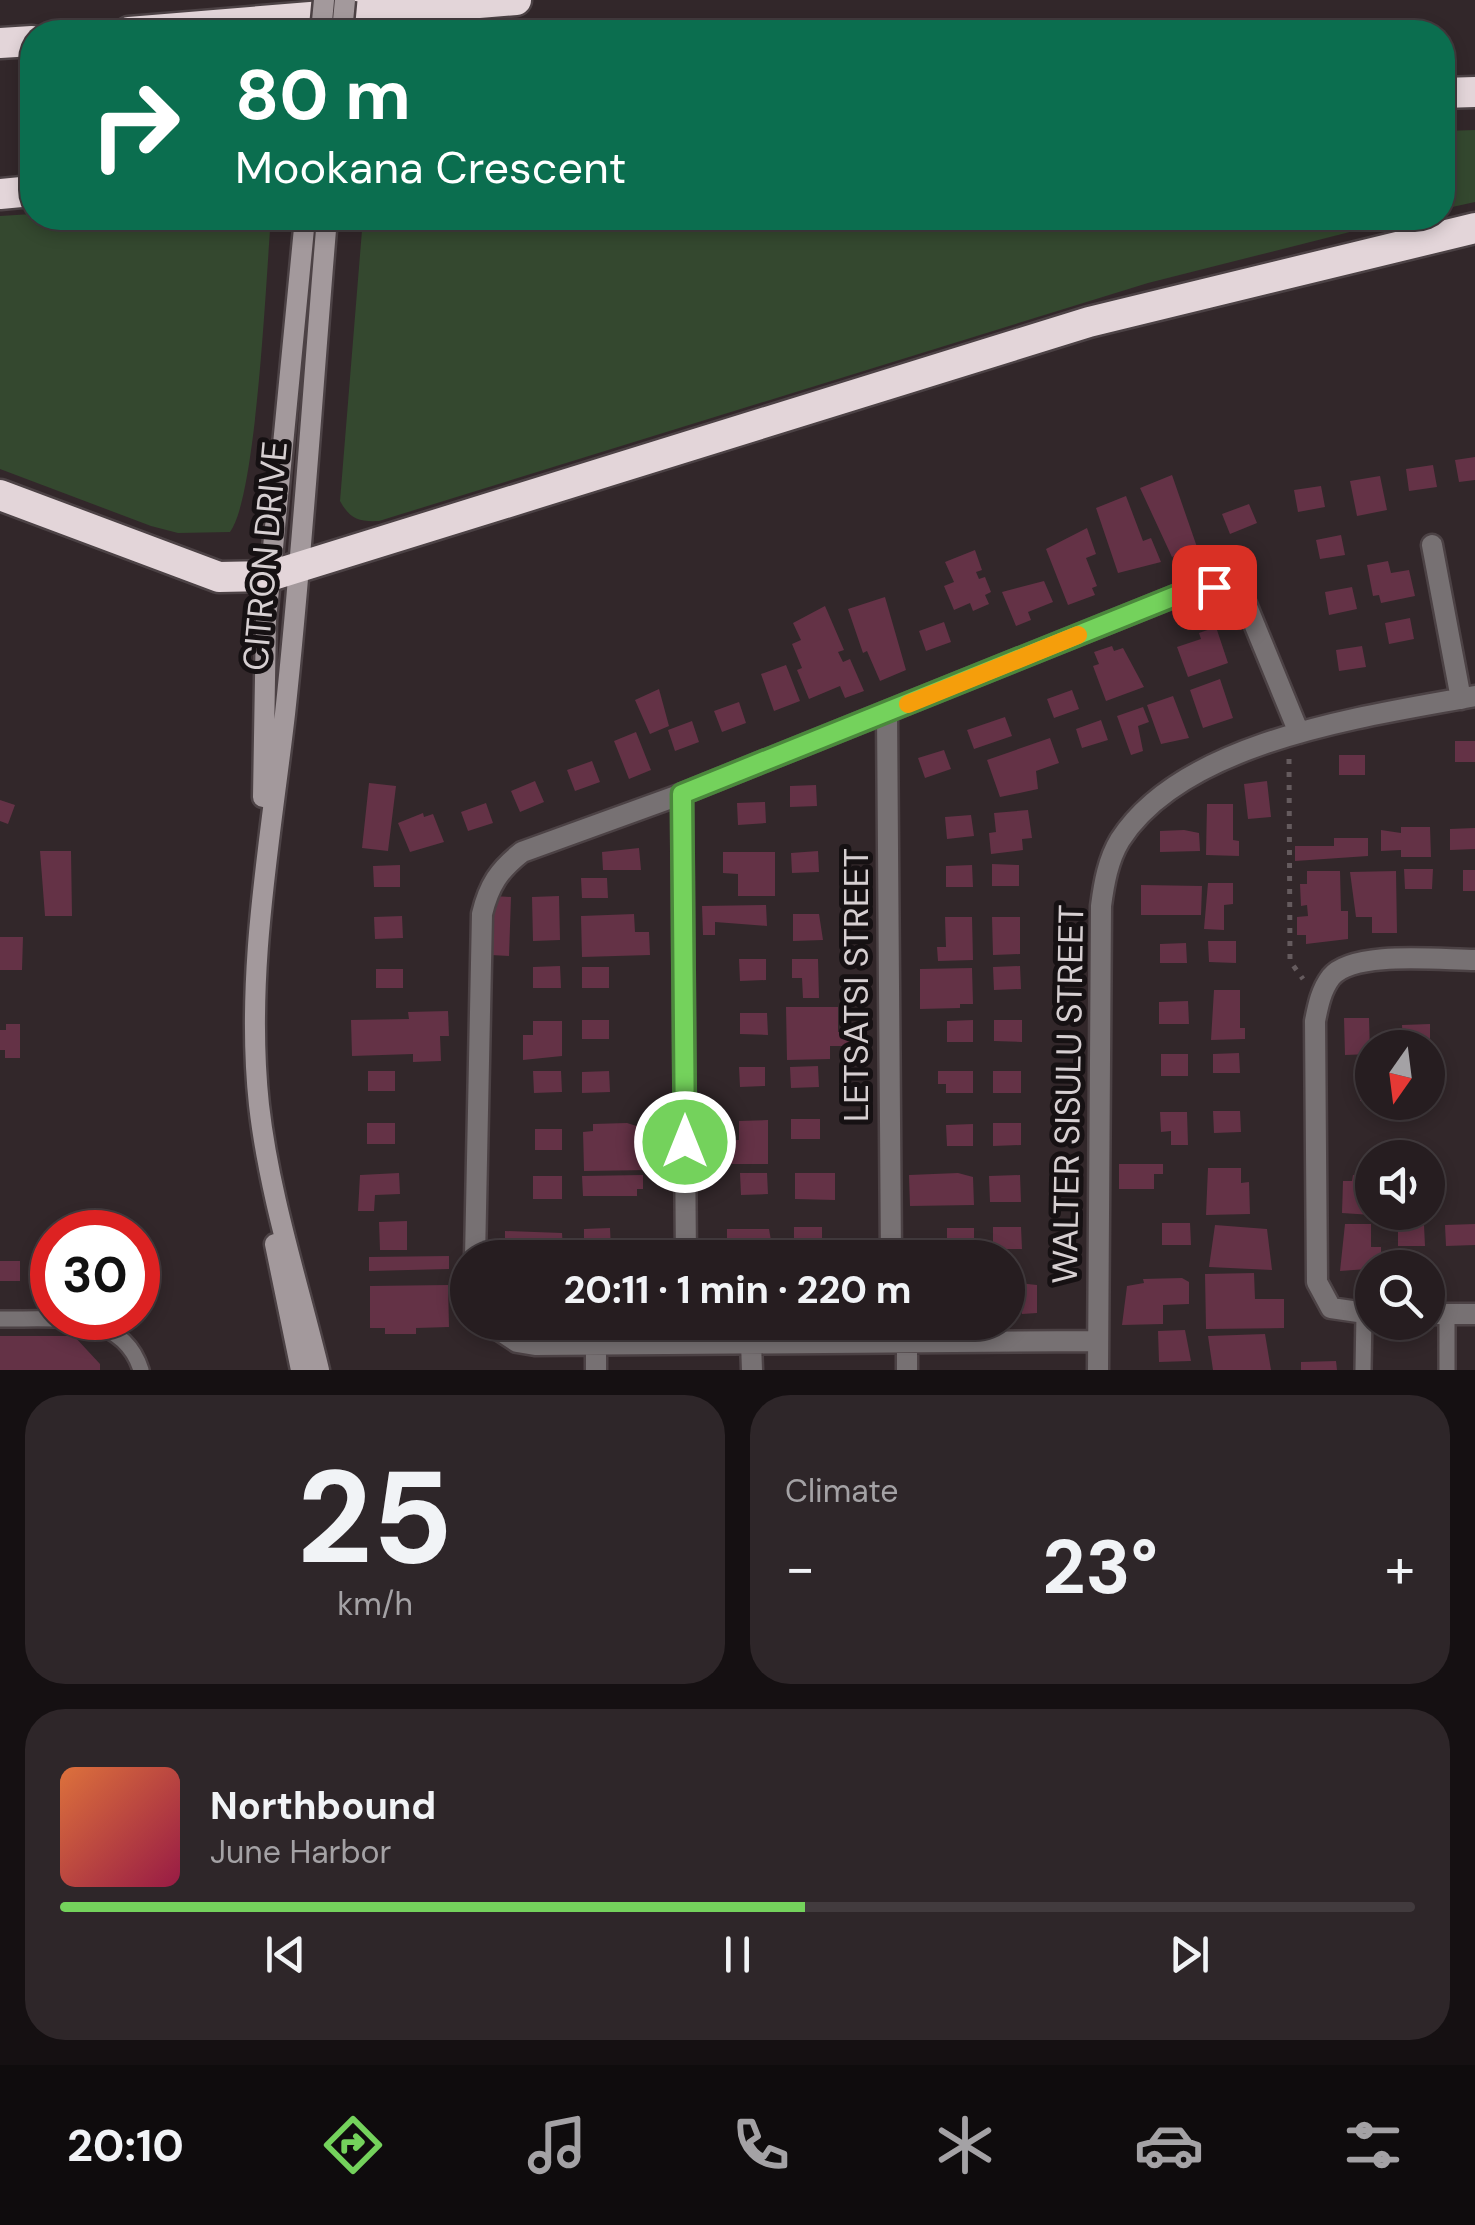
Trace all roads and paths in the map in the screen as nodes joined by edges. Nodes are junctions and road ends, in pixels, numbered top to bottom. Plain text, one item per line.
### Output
1 (516, 0) edge
2 (274, 20) edge
3 (1475, 228) edge
4 (304, 230) edge
5 (325, 230) edge
6 (0, 495) edge
7 (1432, 546) dead end
8 (283, 572) junction
9 (1468, 697) edge
10 (887, 712) junction
11 (1294, 734) junction
12 (682, 794) junction
13 (1475, 960) edge
14 (1319, 1001) junction
15 (272, 1178) junction
16 (476, 1240) edge
17 (686, 1240) edge
18 (890, 1240) edge
19 (1355, 1312) edge
20 (1445, 1314) edge
21 (1475, 1314) edge
22 (0, 1319) edge
23 (1025, 1339) edge
24 (514, 1340) edge
25 (629, 1340) edge
26 (732, 1340) edge
27 (814, 1340) edge
28 (897, 1340) edge
29 (1098, 1340) junction
30 (1366, 1340) edge
31 (1442, 1340) edge
32 (752, 1343) junction
33 (596, 1344) junction
34 (141, 1370) edge
35 (301, 1370) edge
36 (319, 1370) edge
37 (596, 1370) edge
38 (752, 1370) edge
39 (907, 1370) edge
40 (1098, 1370) edge
41 (1363, 1370) edge
42 (1448, 1370) edge

1 - 2 highway
3 - 8 highway
4 - 8 street, CITRON DRIVE
5 - 8 street, CITRON DRIVE
6 - 8 highway
7 - 9 street, WALTER SISULU STREET
8 - 15 street, CITRON DRIVE
9 - 11 street, WALTER SISULU STREET
10 - 11 street
10 - 12 street
10 - 18 street, LETSATSI STREET
11 - 14 path
11 - 29 street, WALTER SISULU STREET
12 - 16 street
12 - 17 street
13 - 14 street
14 - 19 street
15 - 35 street, CITRON DRIVE
15 - 36 street, CITRON DRIVE
20 - 21 street
22 - 34 lane
23 - 29 street
24 - 33 street
25 - 33 street
26 - 32 street
27 - 32 street
28 - 39 street
29 - 40 street, WALTER SISULU STREET
30 - 41 lane
31 - 42 lane
32 - 38 street
33 - 37 street

